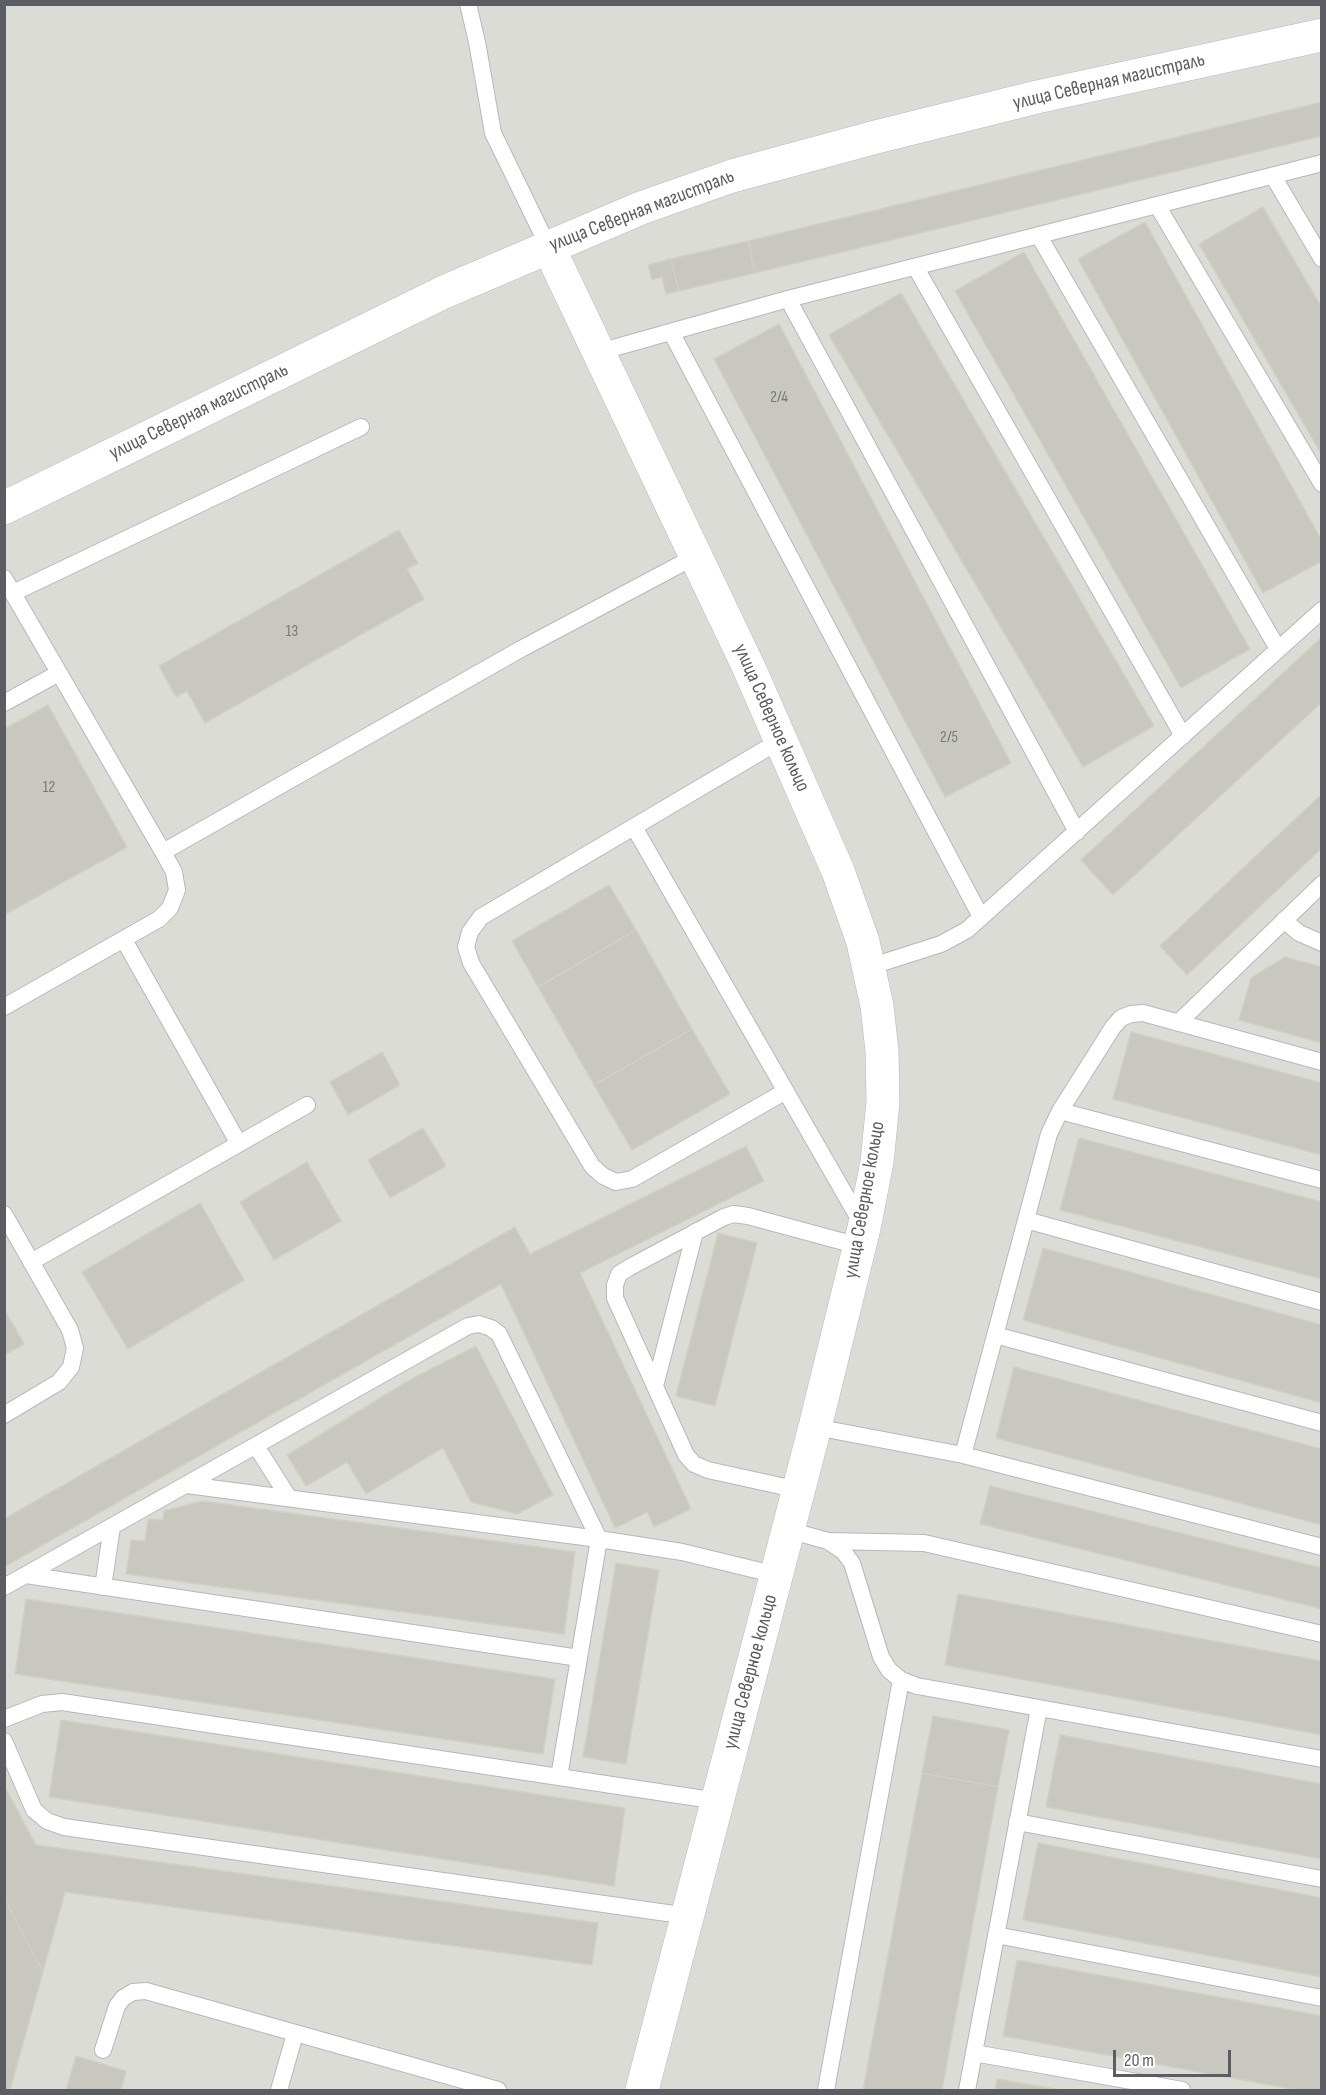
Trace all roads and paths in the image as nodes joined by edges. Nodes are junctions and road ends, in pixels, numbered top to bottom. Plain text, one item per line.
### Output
1 (454, 4) edge
2 (468, 4) edge
3 (1322, 34) edge
4 (477, 42) junction
5 (1322, 163) edge
6 (1273, 176) junction
7 (1157, 205) junction
8 (1039, 236) junction
9 (548, 246) junction
10 (1322, 259) edge
11 (916, 268) junction
12 (788, 299) junction
13 (671, 332) junction
14 (599, 352) junction
15 (362, 427) dead end
16 (1322, 484) edge
17 (4, 508) edge
18 (696, 556) junction
19 (4, 578) edge
20 (13, 593) junction
21 (1322, 610) edge
22 (1278, 650) junction
23 (59, 674) junction
24 (4, 703) edge
25 (1183, 736) junction
26 (781, 740) junction
27 (634, 827) junction
28 (1077, 832) junction
29 (163, 852) junction
30 (1322, 884) edge
31 (981, 917) junction
32 (1284, 920) junction
33 (124, 940) junction
34 (1322, 943) edge
35 (869, 967) junction
36 (4, 1007) edge
37 (1178, 1023) junction
38 (1322, 1062) edge
39 (786, 1091) junction
40 (307, 1105) dead end
41 (1060, 1111) junction
42 (239, 1144) junction
43 (1322, 1180) edge
44 (4, 1214) edge
45 (1026, 1220) junction
46 (695, 1232) junction
47 (862, 1237) junction
48 (31, 1262) junction
49 (1322, 1302) edge
50 (995, 1335) junction
51 (655, 1386) junction
52 (4, 1414) edge
53 (1322, 1423) edge
54 (815, 1427) junction
55 (256, 1446) junction
56 (963, 1455) junction
57 (187, 1485) junction
58 (799, 1490) junction
59 (289, 1498) junction
60 (112, 1527) junction
61 (788, 1530) junction
62 (599, 1539) junction
63 (828, 1541) junction
64 (1322, 1547) edge
65 (26, 1575) junction
66 (777, 1575) junction
67 (4, 1587) edge
68 (103, 1587) junction
69 (1322, 1634) edge
70 (579, 1658) junction
71 (901, 1680) junction
72 (1039, 1708) junction
73 (4, 1719) edge
74 (4, 1741) edge
75 (1322, 1759) edge
76 (559, 1777) junction
77 (718, 1801) junction
78 (1017, 1822) junction
79 (1322, 1879) edge
80 (688, 1916) junction
81 (996, 1935) junction
82 (1322, 1998) edge
83 (296, 2034) junction
84 (103, 2050) dead end
85 (974, 2053) junction
86 (279, 2091) edge
87 (498, 2091) edge
88 (642, 2091) edge
89 (826, 2091) edge
90 (968, 2091) edge
91 (1182, 2091) edge

1 - 4 lane
2 - 4 lane
3 - 9 street, улица Северная магистраль
4 - 9 lane
5 - 6 lane
6 - 7 lane
6 - 10 lane
7 - 8 lane
7 - 16 lane
8 - 11 lane
8 - 22 lane
9 - 14 street, улица Северное кольцо
9 - 17 street, улица Северная магистраль
11 - 12 lane
11 - 25 lane
12 - 13 lane
12 - 28 lane
13 - 14 lane
13 - 31 lane
14 - 18 street, улица Северное кольцо
15 - 20 lane
18 - 26 street, улица Северное кольцо
18 - 29 lane
19 - 20 lane
20 - 23 lane
21 - 22 lane
22 - 25 lane
23 - 24 lane
23 - 29 lane
25 - 28 lane
26 - 27 lane
26 - 35 street, улица Северное кольцо
27 - 39 lane
27 - 39 lane
28 - 31 lane
29 - 33 lane
30 - 32 lane
31 - 35 lane
32 - 34 lane
32 - 37 lane
33 - 36 lane
33 - 42 lane
35 - 47 street, улица Северное кольцо
37 - 38 lane
37 - 41 lane
39 - 47 lane
40 - 42 lane
41 - 43 lane
41 - 45 lane
42 - 48 lane
44 - 48 lane
45 - 49 lane
45 - 50 lane
46 - 47 lane
46 - 51 lane
46 - 51 lane
47 - 54 street, улица Северное кольцо
48 - 52 lane
50 - 53 lane
50 - 56 lane
51 - 58 lane
54 - 56 lane
54 - 58 street, улица Северное кольцо
55 - 57 lane
55 - 59 lane
55 - 62 lane
56 - 64 lane
57 - 59 lane
57 - 60 lane
58 - 61 street, улица Северное кольцо
59 - 62 lane
60 - 65 lane
60 - 68 lane
61 - 63 lane
61 - 66 street, улица Северное кольцо
62 - 66 lane
62 - 70 lane
63 - 69 lane
63 - 71 lane
65 - 67 lane
65 - 68 lane
66 - 77 street, улица Северное кольцо
68 - 70 lane
70 - 76 lane
71 - 72 lane
71 - 89 lane
72 - 75 lane
72 - 78 lane
73 - 76 lane
74 - 80 lane
76 - 77 lane
77 - 80 street, улица Северное кольцо
78 - 79 lane
78 - 81 lane
80 - 88 street, улица Северное кольцо
81 - 82 lane
81 - 85 lane
83 - 84 lane
83 - 86 lane
83 - 87 lane
85 - 90 lane
85 - 91 lane

